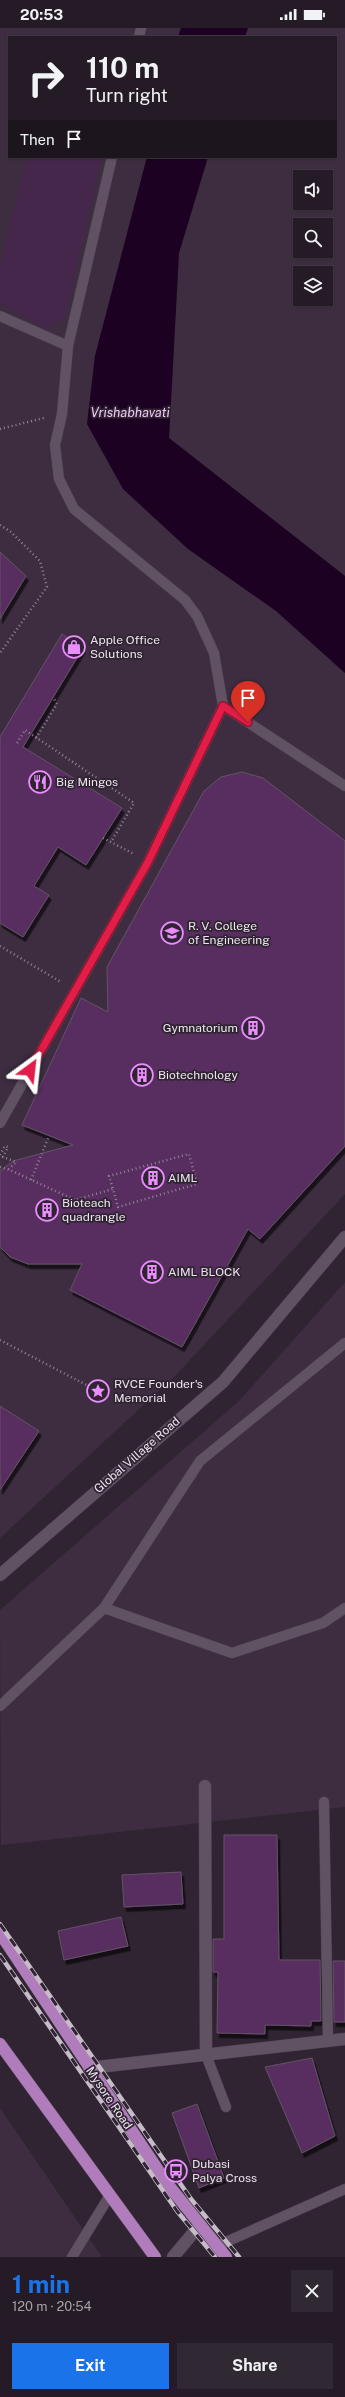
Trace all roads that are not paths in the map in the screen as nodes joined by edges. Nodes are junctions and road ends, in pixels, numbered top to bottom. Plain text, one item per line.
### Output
1 (112, 158) edge
2 (0, 316) edge
3 (68, 346) junction
4 (223, 706) junction
5 (345, 786) edge
6 (0, 1123) edge
7 (345, 1237) edge
8 (345, 1343) edge
9 (0, 1574) edge
10 (104, 1608) junction
11 (345, 1608) edge
12 (0, 1706) edge
13 (205, 1786) dead end
14 (324, 1802) dead end
15 (0, 1933) edge
16 (345, 2039) edge
17 (328, 2041) junction
18 (0, 2044) edge
19 (206, 2055) junction
20 (89, 2068) junction
21 (226, 2107) dead end
22 (345, 2189) edge
23 (110, 2195) junction
24 (199, 2226) junction
25 (217, 2246) junction
26 (72, 2257) edge
27 (155, 2257) edge
28 (173, 2257) edge
29 (226, 2257) edge

1 - 3 lane
2 - 3 lane
3 - 4 lane
4 - 5 lane
4 - 6 lane
7 - 9 street, Global Village Road
8 - 10 lane
10 - 11 lane
10 - 12 lane
13 - 19 street
14 - 17 lane
15 - 20 highway, Mysore Road
16 - 17 street
17 - 19 street
18 - 23 highway
19 - 20 street
19 - 21 lane
20 - 24 highway, Mysore Road
22 - 25 lane
23 - 26 lane
23 - 27 highway
24 - 25 highway, Mysore Road
24 - 28 street
25 - 29 highway, Mysore Road

